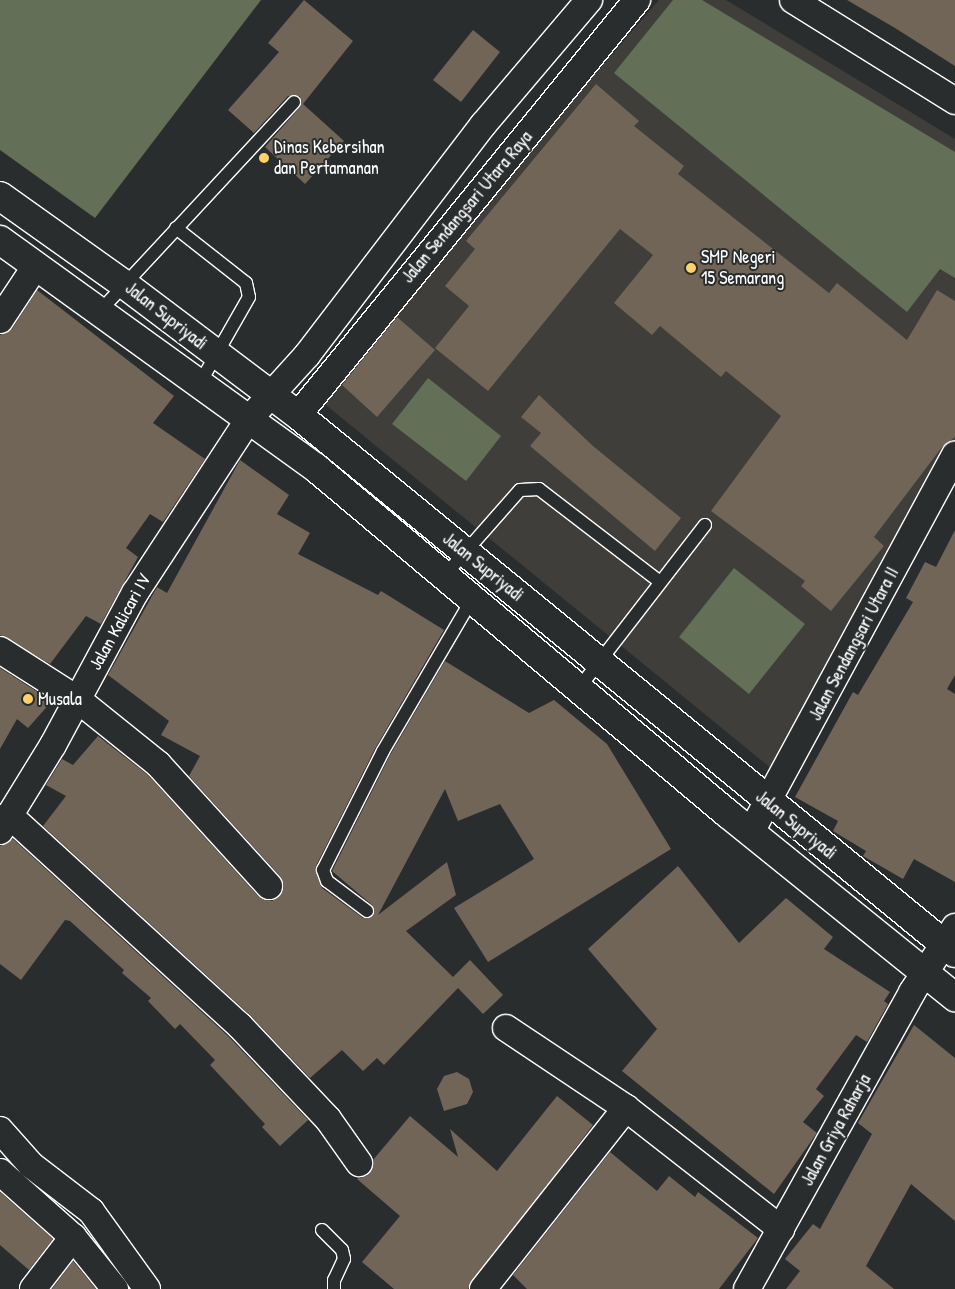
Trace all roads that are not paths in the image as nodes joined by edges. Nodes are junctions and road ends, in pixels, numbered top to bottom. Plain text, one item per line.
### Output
1 (589, 0) edge
2 (637, 0) edge
3 (793, 0) edge
4 (955, 100) edge
5 (294, 102) dead end
6 (483, 125) junction
7 (516, 150) junction
8 (0, 196) edge
9 (176, 228) junction
10 (0, 240) edge
11 (35, 267) junction
12 (124, 284) junction
13 (100, 312) junction
14 (0, 320) edge
15 (216, 355) junction
16 (200, 383) junction
17 (269, 393) junction
18 (298, 415) junction
19 (249, 419) junction
20 (955, 455) edge
21 (705, 525) dead end
22 (464, 552) junction
23 (445, 575) junction
24 (659, 581) junction
25 (472, 599) junction
26 (0, 650) edge
27 (599, 663) junction
28 (579, 688) junction
29 (77, 700) junction
30 (768, 803) junction
31 (5, 823) edge
32 (751, 832) junction
33 (269, 886) dead end
34 (367, 911) dead end
35 (951, 941) edge
36 (926, 972) junction
37 (955, 997) edge
38 (506, 1028) dead end
39 (626, 1108) junction
40 (0, 1130) edge
41 (359, 1163) dead end
42 (0, 1172) edge
43 (782, 1229) junction
44 (322, 1230) dead end
45 (73, 1237) junction
46 (33, 1289) edge
47 (115, 1289) edge
48 (147, 1289) edge
49 (334, 1289) edge
50 (483, 1289) edge
51 (747, 1289) edge

1 - 6 street, Jalan Sendangsari Utara Raya
2 - 7 street, Jalan Sendangsari Utara Raya
3 - 4 street
5 - 9 lane
6 - 7 street
6 - 17 street, Jalan Sendangsari Utara Raya
7 - 18 street, Jalan Sendangsari Utara Raya
8 - 12 street, Jalan Supriyadi
9 - 12 lane
9 - 15 lane
10 - 11 street, Jalan Supriyadi
11 - 13 street, Jalan Supriyadi
11 - 14 street
12 - 13 lane
12 - 15 street, Jalan Supriyadi
13 - 16 street, Jalan Supriyadi
15 - 16 lane
15 - 17 street, Jalan Supriyadi
16 - 19 street, Jalan Supriyadi
17 - 18 street, Jalan Supriyadi
17 - 19 street, Jalan Sendangsari Utara Raya
18 - 22 street, Jalan Supriyadi
19 - 23 street, Jalan Supriyadi
19 - 29 street, Jalan Kalicari IV
20 - 30 street, Jalan Sendangsari Utara II
21 - 24 lane
22 - 23 lane
22 - 24 lane
22 - 27 street, Jalan Supriyadi
23 - 25 street, Jalan Supriyadi
24 - 27 lane
25 - 28 street, Jalan Supriyadi
25 - 34 lane
26 - 29 street
27 - 28 lane
27 - 30 street, Jalan Supriyadi
28 - 32 street, Jalan Supriyadi
29 - 31 street, Jalan Kalicari IV
29 - 33 street
30 - 32 street, Jalan Sendangsari Utara II
30 - 35 street, Jalan Supriyadi
31 - 41 street
32 - 36 street, Jalan Supriyadi
35 - 36 street, Jalan Griya Raharja
36 - 37 street, Jalan Supriyadi
36 - 43 street, Jalan Griya Raharja
38 - 39 street
39 - 43 street
39 - 50 street
40 - 48 street
42 - 45 street
43 - 51 street, Jalan Griya Raharja
44 - 49 lane
45 - 46 street
45 - 47 street

